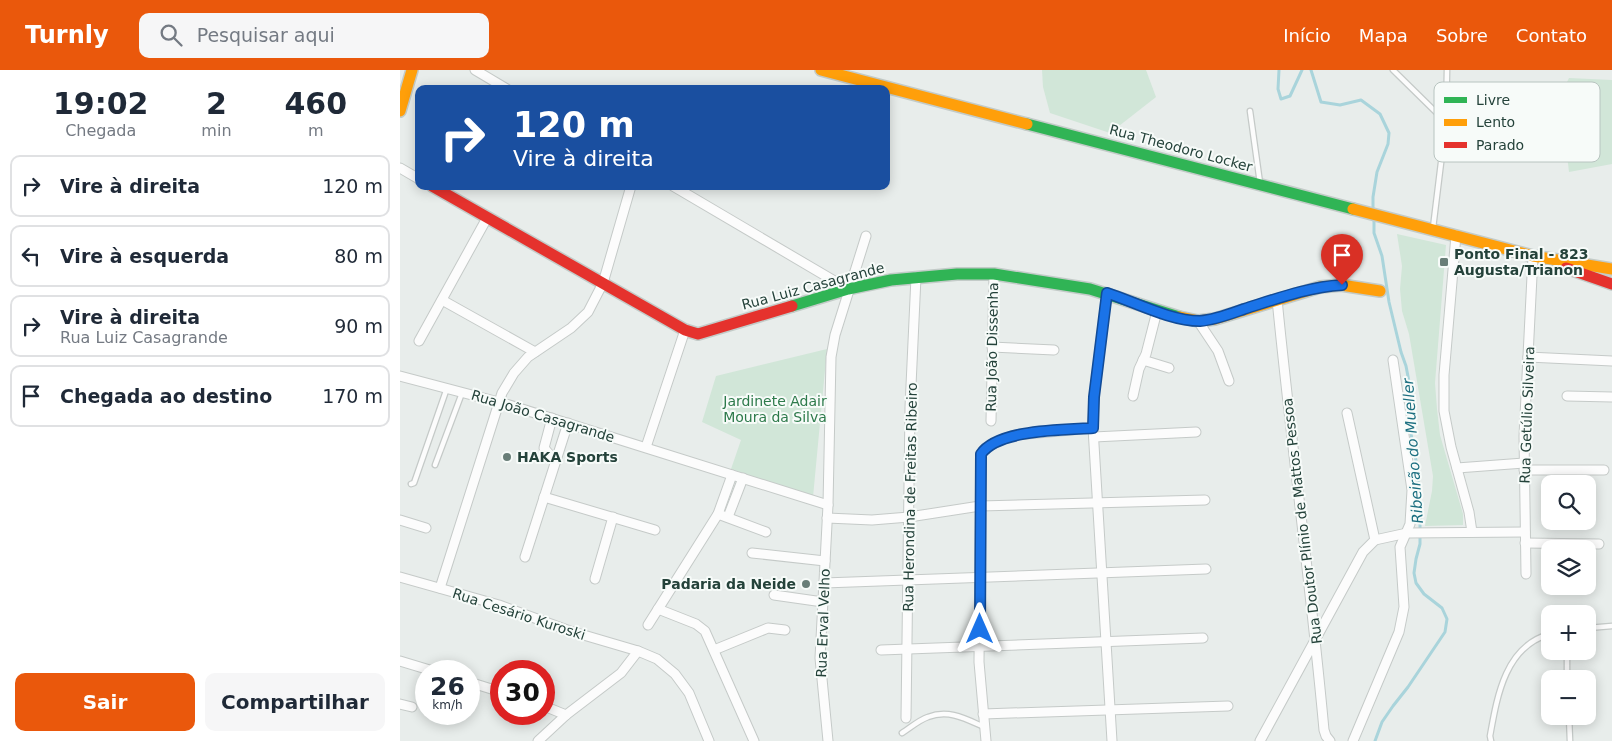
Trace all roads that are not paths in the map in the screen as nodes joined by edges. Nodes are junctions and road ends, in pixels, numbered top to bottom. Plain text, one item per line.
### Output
1 (475, 70) edge
2 (821, 70) edge
3 (1393, 70) edge
4 (407, 77) edge
5 (500, 85) edge
6 (879, 85) edge
7 (890, 88) edge
8 (1434, 110) edge
9 (400, 111) edge
10 (1250, 111) dead end
11 (1441, 162) edge
12 (400, 168) edge
13 (415, 177) edge
14 (1260, 184) junction
15 (439, 190) edge
16 (630, 190) edge
17 (680, 190) edge
18 (487, 218) junction
19 (1433, 230) junction
20 (1456, 235) junction
21 (866, 236) dead end
22 (1533, 256) junction
23 (1612, 270) edge
24 (994, 274) junction
25 (916, 277) junction
26 (602, 283) junction
27 (1612, 284) edge
28 (848, 289) junction
29 (1380, 291) dead end
30 (1107, 293) junction
31 (1277, 298) junction
32 (442, 300) junction
33 (1157, 310) junction
34 (1198, 321) junction
35 (685, 330) junction
36 (419, 341) dead end
37 (992, 346) junction
38 (1054, 350) dead end
39 (536, 352) junction
40 (1528, 357) junction
41 (1143, 360) junction
42 (1393, 360) dead end
43 (1612, 361) edge
44 (1169, 368) dead end
45 (400, 376) edge
46 (1229, 381) dead end
47 (447, 388) junction
48 (462, 392) junction
49 (1133, 396) dead end
50 (1567, 396) dead end
51 (1612, 398) edge
52 (498, 401) junction
53 (1347, 412) dead end
54 (552, 418) junction
55 (991, 421) dead end
56 (568, 423) junction
57 (1093, 432) junction
58 (1196, 432) dead end
59 (646, 448) junction
60 (556, 458) junction
61 (435, 465) dead end
62 (1524, 467) junction
63 (1457, 468) junction
64 (1604, 470) dead end
65 (732, 475) junction
66 (743, 478) junction
67 (411, 484) dead end
68 (544, 497) junction
69 (1206, 500) dead end
70 (1098, 503) junction
71 (828, 505) junction
72 (980, 506) junction
73 (718, 514) junction
74 (613, 517) junction
75 (728, 517) junction
76 (909, 517) junction
77 (827, 518) junction
78 (400, 520) edge
79 (426, 528) dead end
80 (655, 530) dead end
81 (766, 532) dead end
82 (1472, 532) junction
83 (1525, 532) junction
84 (1416, 533) junction
85 (1375, 540) junction
86 (1525, 543) junction
87 (1599, 544) dead end
88 (752, 553) dead end
89 (525, 558) dead end
90 (825, 561) junction
91 (1206, 569) dead end
92 (1102, 573) junction
93 (1526, 574) dead end
94 (400, 577) edge
95 (980, 577) junction
96 (595, 578) dead end
97 (908, 580) junction
98 (824, 583) junction
99 (440, 588) junction
100 (774, 595) dead end
101 (823, 602) junction
102 (658, 609) junction
103 (648, 625) dead end
104 (1612, 626) edge
105 (1596, 627) edge
106 (785, 630) dead end
107 (1316, 636) junction
108 (1203, 638) dead end
109 (1541, 638) edge
110 (1106, 642) junction
111 (980, 646) junction
112 (907, 649) junction
113 (714, 650) junction
114 (881, 650) dead end
115 (638, 651) junction
116 (400, 661) edge
117 (415, 666) edge
118 (400, 704) edge
119 (1228, 706) dead end
120 (412, 707) dead end
121 (555, 710) edge
122 (1110, 710) junction
123 (983, 714) junction
124 (566, 715) junction
125 (906, 718) dead end
126 (1569, 725) edge
127 (984, 727) junction
128 (902, 734) dead end
129 (538, 741) edge
130 (709, 741) edge
131 (754, 741) edge
132 (828, 741) edge
133 (986, 741) edge
134 (1112, 741) edge
135 (1260, 741) edge
136 (1330, 741) edge
137 (1353, 741) edge
138 (1491, 741) edge
139 (1570, 741) edge

1 - 5 street
2 - 6 street, Rua Theodoro Locker
3 - 8 lane
4 - 9 street
7 - 14 street, Rua Theodoro Locker
10 - 14 lane
11 - 19 lane
12 - 13 street
14 - 19 street, Rua Theodoro Locker
15 - 18 street, Rua Luiz Casagrande
16 - 26 street
17 - 28 street
18 - 26 street, Rua Luiz Casagrande
18 - 32 street
19 - 20 street, Rua Theodoro Locker
20 - 22 street, Rua Theodoro Locker
20 - 63 street
21 - 28 street, Rua Erval Velho
22 - 23 street, Rua Theodoro Locker
22 - 27 street, Rua Theodoro Locker
22 - 40 street, Rua Getúlio Silveira
24 - 25 street, Rua Luiz Casagrande
24 - 30 street, Rua Luiz Casagrande
24 - 37 street, Rua João Dissenha
25 - 28 street, Rua Luiz Casagrande
25 - 76 street, Rua Herondina de Freitas Ribeiro
26 - 35 street, Rua Luiz Casagrande
26 - 39 street
28 - 35 street, Rua Luiz Casagrande
28 - 71 street, Rua Erval Velho
29 - 31 street, Rua Luiz Casagrande
30 - 33 street, Rua Luiz Casagrande
30 - 57 street
31 - 34 street, Rua Luiz Casagrande
31 - 107 street, Rua Doutor Plínio de Mattos Pessoa
32 - 36 street
32 - 39 street
33 - 34 street, Rua Luiz Casagrande
33 - 41 street
34 - 46 street
35 - 59 street
37 - 38 street
37 - 55 street, Rua João Dissenha
39 - 52 street
40 - 43 street
40 - 62 street, Rua Getúlio Silveira
41 - 44 street
41 - 49 street
42 - 84 street
45 - 47 street, Rua João Casagrande
47 - 48 street, Rua João Casagrande
47 - 67 lane
48 - 52 street, Rua João Casagrande
48 - 61 lane
50 - 51 street
52 - 54 street, Rua João Casagrande
52 - 99 street
53 - 85 street
54 - 56 street, Rua João Casagrande
54 - 60 street
56 - 59 street, Rua João Casagrande
56 - 60 street
57 - 58 street
57 - 70 street
57 - 72 street
59 - 65 street, Rua João Casagrande
60 - 68 street
62 - 63 street
62 - 64 street
62 - 83 street, Rua Getúlio Silveira
63 - 82 street
65 - 66 street, Rua João Casagrande
65 - 73 street
66 - 71 street, Rua João Casagrande
66 - 75 street
68 - 74 street
68 - 89 street
69 - 70 street
70 - 72 street
70 - 92 street
71 - 77 street, Rua Erval Velho
72 - 76 street
72 - 95 street
73 - 75 street
73 - 102 street
74 - 80 street
74 - 96 street
75 - 81 street
76 - 77 street
76 - 97 street, Rua Herondina de Freitas Ribeiro
77 - 90 street, Rua Erval Velho
78 - 79 street
82 - 83 street
82 - 84 street
83 - 86 street, Rua Getúlio Silveira
84 - 85 street
84 - 137 street
85 - 107 street
86 - 87 street
86 - 93 street, Rua Getúlio Silveira
88 - 90 street
90 - 98 street, Rua Erval Velho
91 - 92 street
92 - 95 street
92 - 110 street
94 - 99 street, Rua Cesário Kuroski
95 - 97 street
95 - 111 street
97 - 98 street
97 - 112 street, Rua Herondina de Freitas Ribeiro
98 - 101 street, Rua Erval Velho
99 - 115 street, Rua Cesário Kuroski
100 - 101 street
101 - 132 street, Rua Erval Velho
102 - 103 street
102 - 113 street
104 - 105 lane
106 - 113 street
107 - 135 street
107 - 136 street, Rua Doutor Plínio de Mattos Pessoa
108 - 110 street
109 - 138 lane
110 - 111 street
110 - 122 street
111 - 112 street
111 - 123 street
112 - 114 street
112 - 125 street, Rua Herondina de Freitas Ribeiro
113 - 131 street
115 - 124 street
115 - 130 street, Rua Cesário Kuroski
116 - 117 street
118 - 120 street
119 - 122 street
121 - 124 street
122 - 123 street
122 - 134 street
123 - 127 street
124 - 129 street
126 - 139 lane
127 - 128 lane
127 - 133 street

